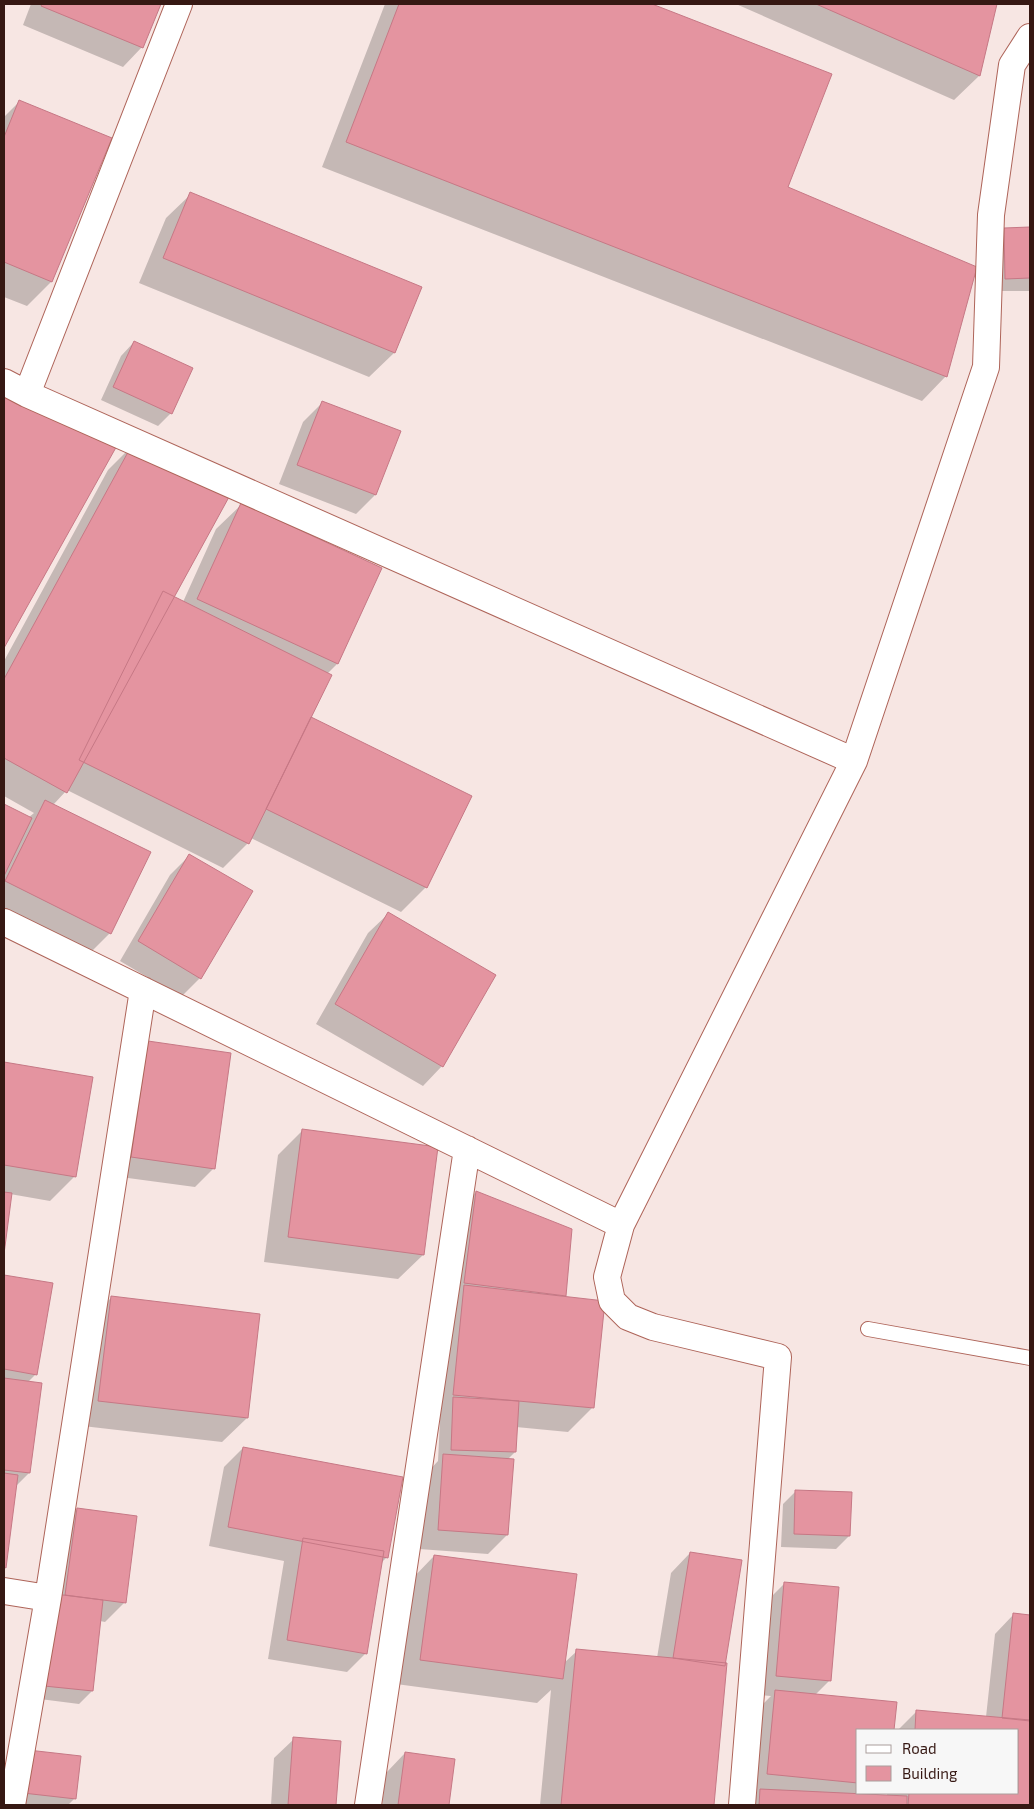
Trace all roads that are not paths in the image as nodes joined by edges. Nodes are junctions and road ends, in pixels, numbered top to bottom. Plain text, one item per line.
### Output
1 (179, 4) edge
2 (1030, 37) edge
3 (4, 382) edge
4 (27, 394) junction
5 (854, 761) junction
6 (4, 922) edge
7 (143, 990) junction
8 (467, 1149) junction
9 (621, 1225) junction
10 (868, 1329) dead end
11 (1030, 1358) edge
12 (4, 1591) edge
13 (48, 1598) junction
14 (12, 1805) edge
15 (368, 1805) edge
16 (742, 1805) edge

1 - 4 street
2 - 5 street
3 - 4 street
4 - 5 street
5 - 9 street
6 - 7 street
7 - 8 street
7 - 13 street
8 - 9 street
8 - 15 street
9 - 16 street
10 - 11 lane
12 - 13 street
13 - 14 street

